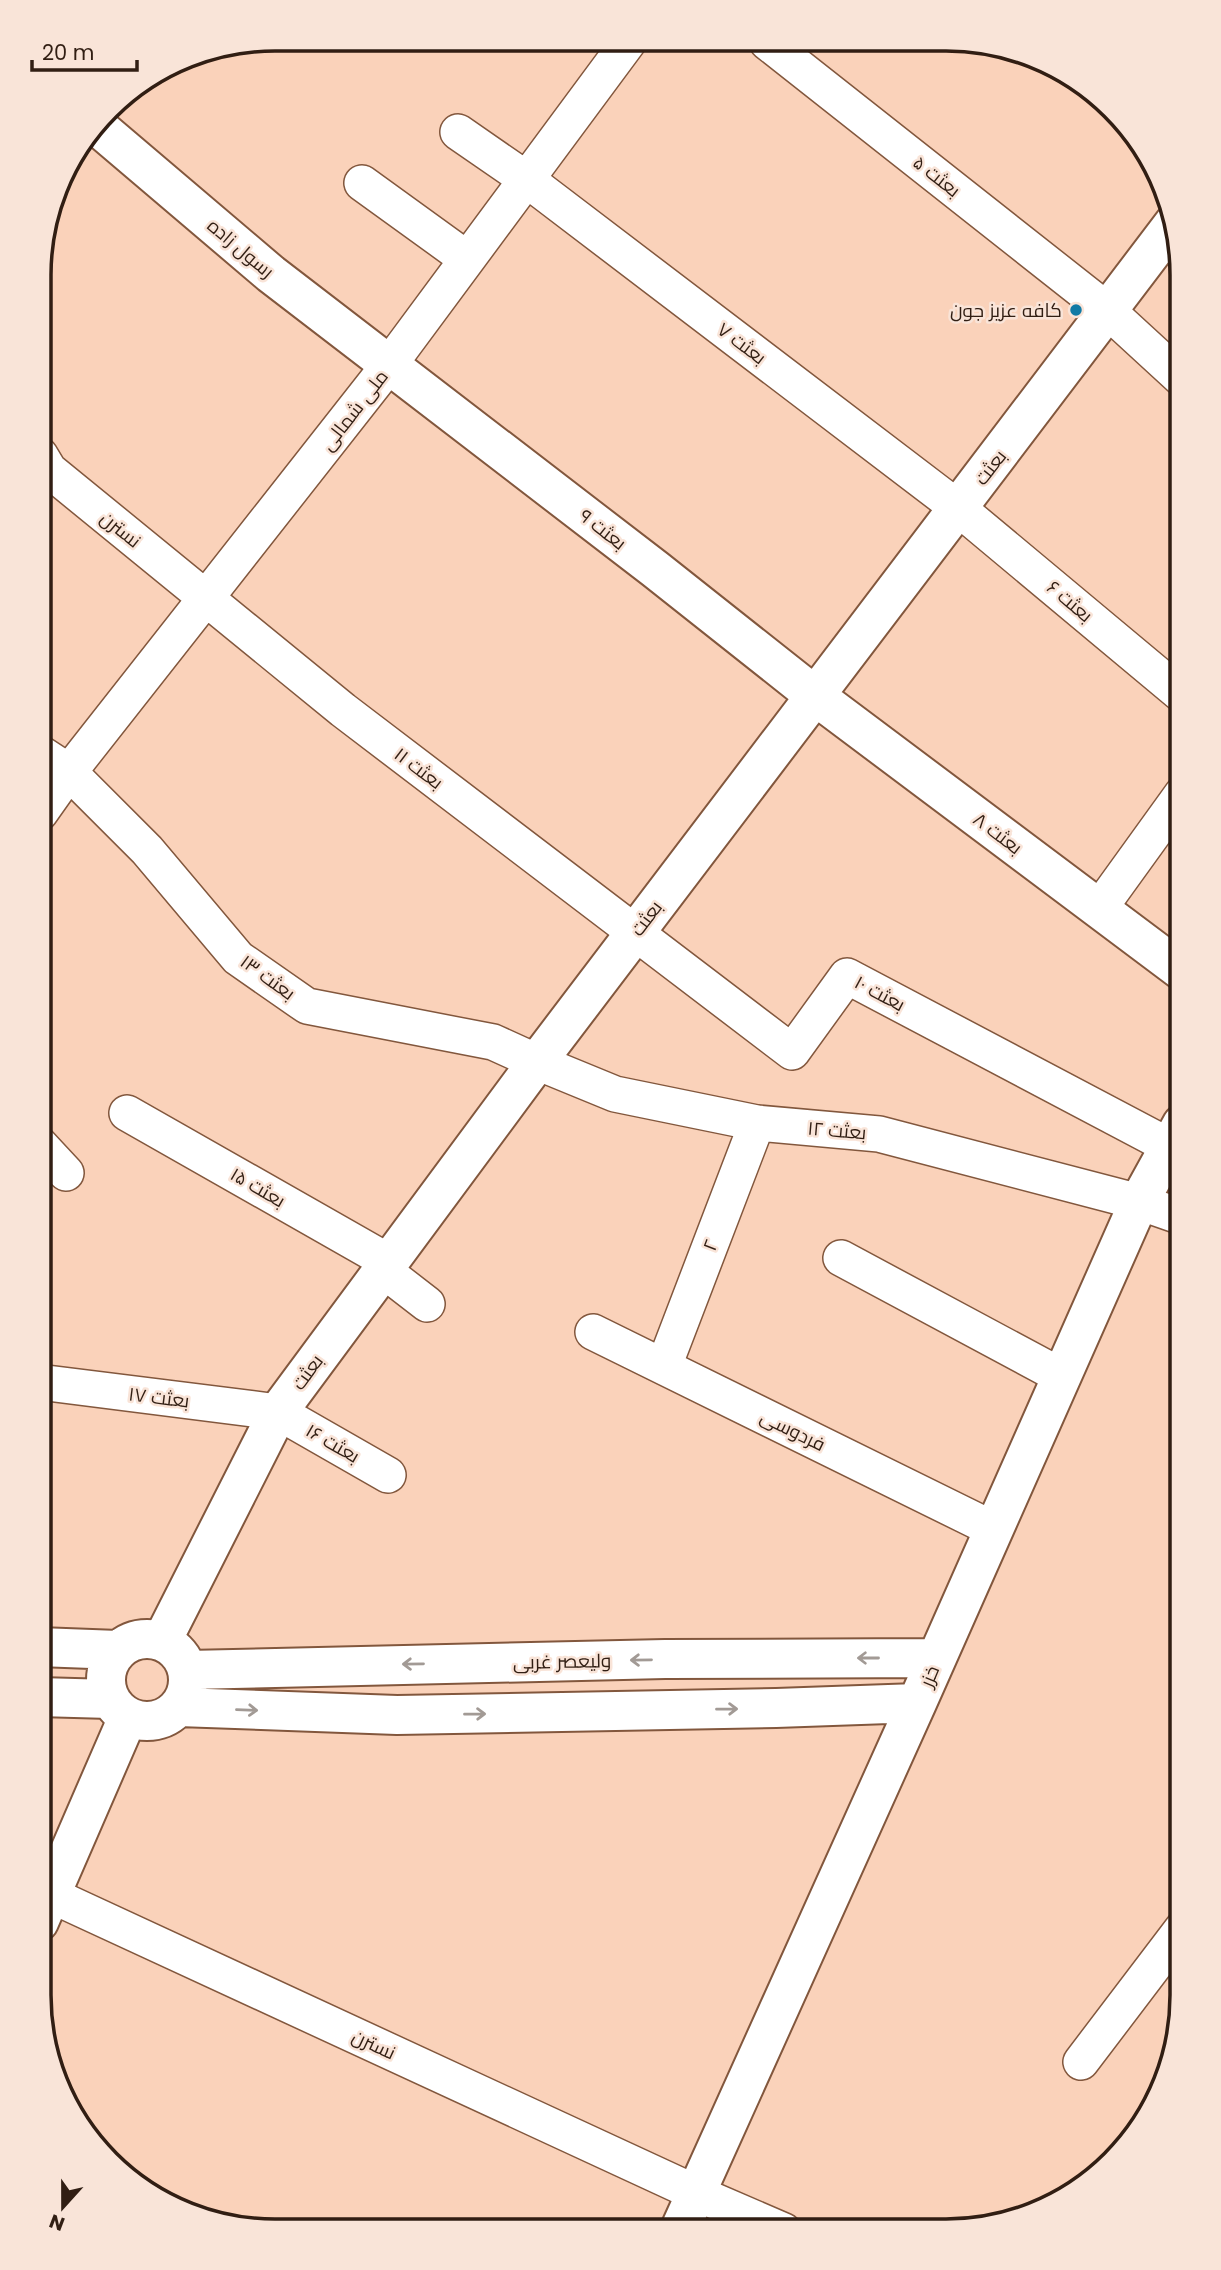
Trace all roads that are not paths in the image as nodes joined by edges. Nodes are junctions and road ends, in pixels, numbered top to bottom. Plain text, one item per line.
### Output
1 (622, 51) edge
2 (779, 51) edge
3 (103, 131) edge
4 (458, 132) dead end
5 (526, 179) junction
6 (362, 183) dead end
7 (1166, 233) edge
8 (467, 259) junction
9 (1108, 311) junction
10 (389, 365) junction
11 (1170, 368) edge
12 (51, 472) edge
13 (958, 508) junction
14 (206, 598) junction
15 (1170, 685) edge
16 (814, 695) junction
17 (55, 770) edge
18 (1170, 811) edge
19 (1099, 909) junction
20 (636, 931) junction
21 (1170, 962) edge
22 (537, 1062) junction
23 (127, 1113) dead end
24 (757, 1123) junction
25 (1170, 1132) edge
26 (1170, 1146) edge
27 (51, 1157) edge
28 (66, 1173) dead end
29 (1139, 1202) junction
30 (1170, 1213) edge
31 (841, 1258) dead end
32 (386, 1266) junction
33 (427, 1304) dead end
34 (593, 1332) dead end
35 (664, 1366) junction
36 (1061, 1376) junction
37 (51, 1384) edge
38 (278, 1412) junction
39 (388, 1475) dead end
40 (993, 1529) junction
41 (162, 1641) junction
42 (51, 1647) edge
43 (118, 1650) junction
44 (936, 1658) junction
45 (553, 1662) junction
46 (188, 1670) junction
47 (51, 1699) edge
48 (917, 1703) junction
49 (179, 1707) junction
50 (119, 1708) junction
51 (557, 1713) junction
52 (51, 1893) edge
53 (51, 1912) edge
54 (1170, 1945) edge
55 (1081, 2062) dead end
56 (696, 2193) junction
57 (684, 2219) edge
58 (756, 2219) edge

1 - 5 street, ملی شمالی
2 - 9 street, بعثت ۵
3 - 10 street, رسول زاده
4 - 5 street, بعثت ۷
5 - 8 street, ملی شمالی
5 - 13 street, بعثت ۷
6 - 8 street
7 - 9 street, بعثت
8 - 10 street, ملی شمالی
9 - 11 street, بعثت ۵
9 - 13 street, بعثت
10 - 14 street, ملی شمالی
10 - 16 street, بعثت ۹
12 - 14 street, نسترن
13 - 15 street, بعثت ۶
13 - 16 street, بعثت
14 - 17 street, ملی شمالی
14 - 20 street, بعثت ۱۱
16 - 19 street, بعثت ۸
16 - 20 street, بعثت
17 - 22 street, بعثت ۱۳
18 - 19 street
19 - 21 street, بعثت ۸
20 - 22 street, بعثت
20 - 25 street, بعثت ۱۰
22 - 24 street, بعثت ۱۲
22 - 32 street, بعثت
23 - 32 street, بعثت ۱۵
24 - 29 street, بعثت ۱۲
24 - 35 street, ۲
26 - 29 street, خزر
27 - 28 street
29 - 30 street, بعثت ۱۲
29 - 36 street, خزر
31 - 36 street
32 - 33 street, بعثت ۱۵
32 - 38 street, بعثت
34 - 35 street, فردوسی
35 - 40 street, فردوسی
36 - 40 street, خزر
37 - 38 street, بعثت ۱۷
38 - 39 street, بعثت ۱۶
38 - 41 street, بعثت
40 - 44 street, خزر
41 - 43 street
41 - 46 street
42 - 43 street
43 - 50 street
44 -> 45 street, ولیعصر غربی
44 - 48 street, خزر
45 -> 46 street, ولیعصر غربی
45 - 51 street
46 - 49 street
47 - 50 street
51 -> 48 street
48 - 56 street, خزر
49 - 50 street
49 -> 51 street
50 - 52 street
53 - 56 street, نسترن
54 - 55 street
56 - 57 street, خزر
56 - 58 street, نسترن

